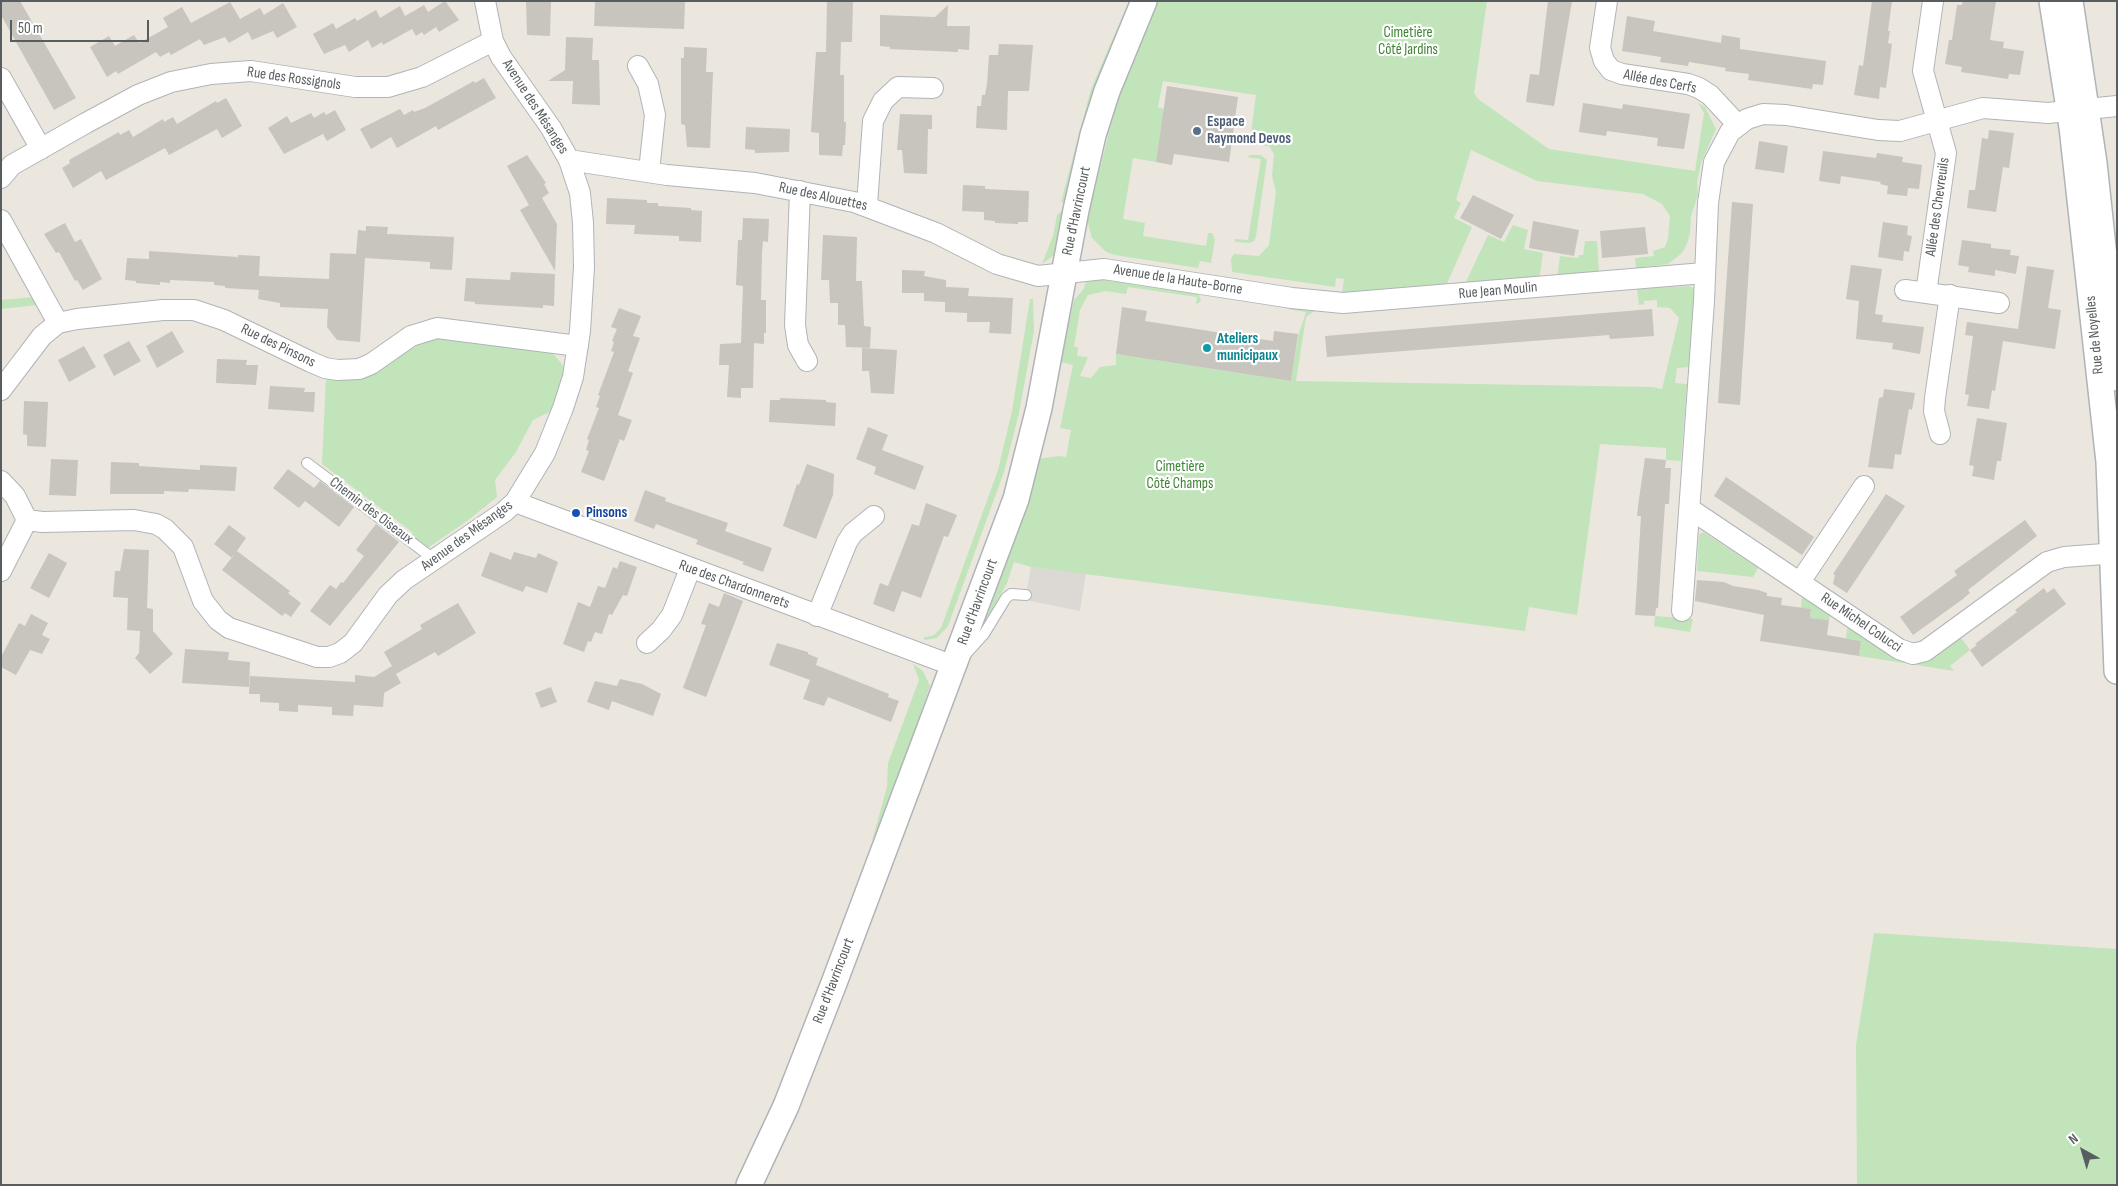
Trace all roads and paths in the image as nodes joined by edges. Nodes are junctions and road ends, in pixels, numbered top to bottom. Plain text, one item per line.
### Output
1 (485, 1) edge
2 (1144, 1) edge
3 (1607, 1) edge
4 (1932, 1) edge
5 (2052, 1) edge
6 (2070, 1) edge
7 (493, 41) junction
8 (638, 66) dead end
9 (1, 78) edge
10 (933, 88) dead end
11 (2117, 106) edge
12 (2079, 111) junction
13 (1938, 122) junction
14 (1738, 125) junction
15 (41, 148) junction
16 (569, 160) junction
17 (649, 172) junction
18 (1, 178) edge
19 (800, 191) junction
20 (868, 205) junction
21 (1, 220) edge
22 (1064, 272) junction
23 (1704, 273) junction
24 (1905, 290) dead end
25 (1926, 292) junction
26 (1950, 296) junction
27 (1292, 298) joint
28 (1999, 303) dead end
29 (2106, 309) edge
30 (58, 323) junction
31 (578, 346) junction
32 (807, 361) dead end
33 (2117, 378) edge
34 (1, 390) edge
35 (1940, 434) dead end
36 (307, 463) dead end
37 (1, 481) edge
38 (1864, 486) dead end
39 (515, 502) junction
40 (1690, 509) junction
41 (874, 516) dead end
42 (27, 520) junction
43 (2114, 553) edge
44 (435, 560) junction
45 (690, 569) junction
46 (1, 571) edge
47 (1800, 582) junction
48 (1026, 595) dead end
49 (1682, 611) dead end
50 (816, 616) junction
51 (647, 643) dead end
52 (954, 666) junction
53 (2117, 671) edge
54 (749, 1185) edge

1 - 7 street, Avenue des Mésanges
2 - 22 street, Rue d'Havrincourt
3 - 14 street, Allée des Cerfs
4 - 13 street, Allée des Chevreuils
5 - 12 street, Rue de Noyelles
6 - 12 street, Rue de Noyelles
7 - 15 street, Rue des Rossignols
7 - 16 street, Avenue des Mésanges
8 - 17 street
9 - 15 street
10 - 20 street
11 - 12 street
12 - 13 street
12 - 29 street, Rue de Noyelles
13 - 14 street
13 - 25 street, Allée des Chevreuils
14 - 23 street
15 - 18 street
16 - 17 street, Rue des Alouettes
16 - 31 street, Avenue des Mésanges
17 - 19 street, Rue des Alouettes
19 - 20 street, Rue des Alouettes
19 - 32 street
20 - 22 street, Rue des Alouettes
21 - 30 street
22 - 27 street, Avenue de la Haute-Borne
22 - 52 street, Rue d'Havrincourt
23 - 27 street, Rue Jean Moulin
23 - 40 street
24 - 25 street
25 - 26 street
26 - 28 street
26 - 35 street
29 - 33 street, Rue de Noyelles
29 - 43 street, Rue de Noyelles
30 - 31 street, Rue des Pinsons
30 - 34 street
31 - 39 street, Avenue des Mésanges
36 - 44 lane, Chemin des Oiseaux
37 - 42 street
38 - 47 street
39 - 44 street, Avenue des Mésanges
39 - 45 street, Rue des Chardonnerets
40 - 47 street, Rue Michel Colucci
40 - 49 street
41 - 50 street
42 - 44 street, Avenue des Mésanges
42 - 46 street
43 - 47 street, Rue Michel Colucci
43 - 53 street, Rue de Noyelles
45 - 50 street, Rue des Chardonnerets
45 - 51 street
48 - 52 lane
50 - 52 street, Rue des Chardonnerets
52 - 54 street, Rue d'Havrincourt

